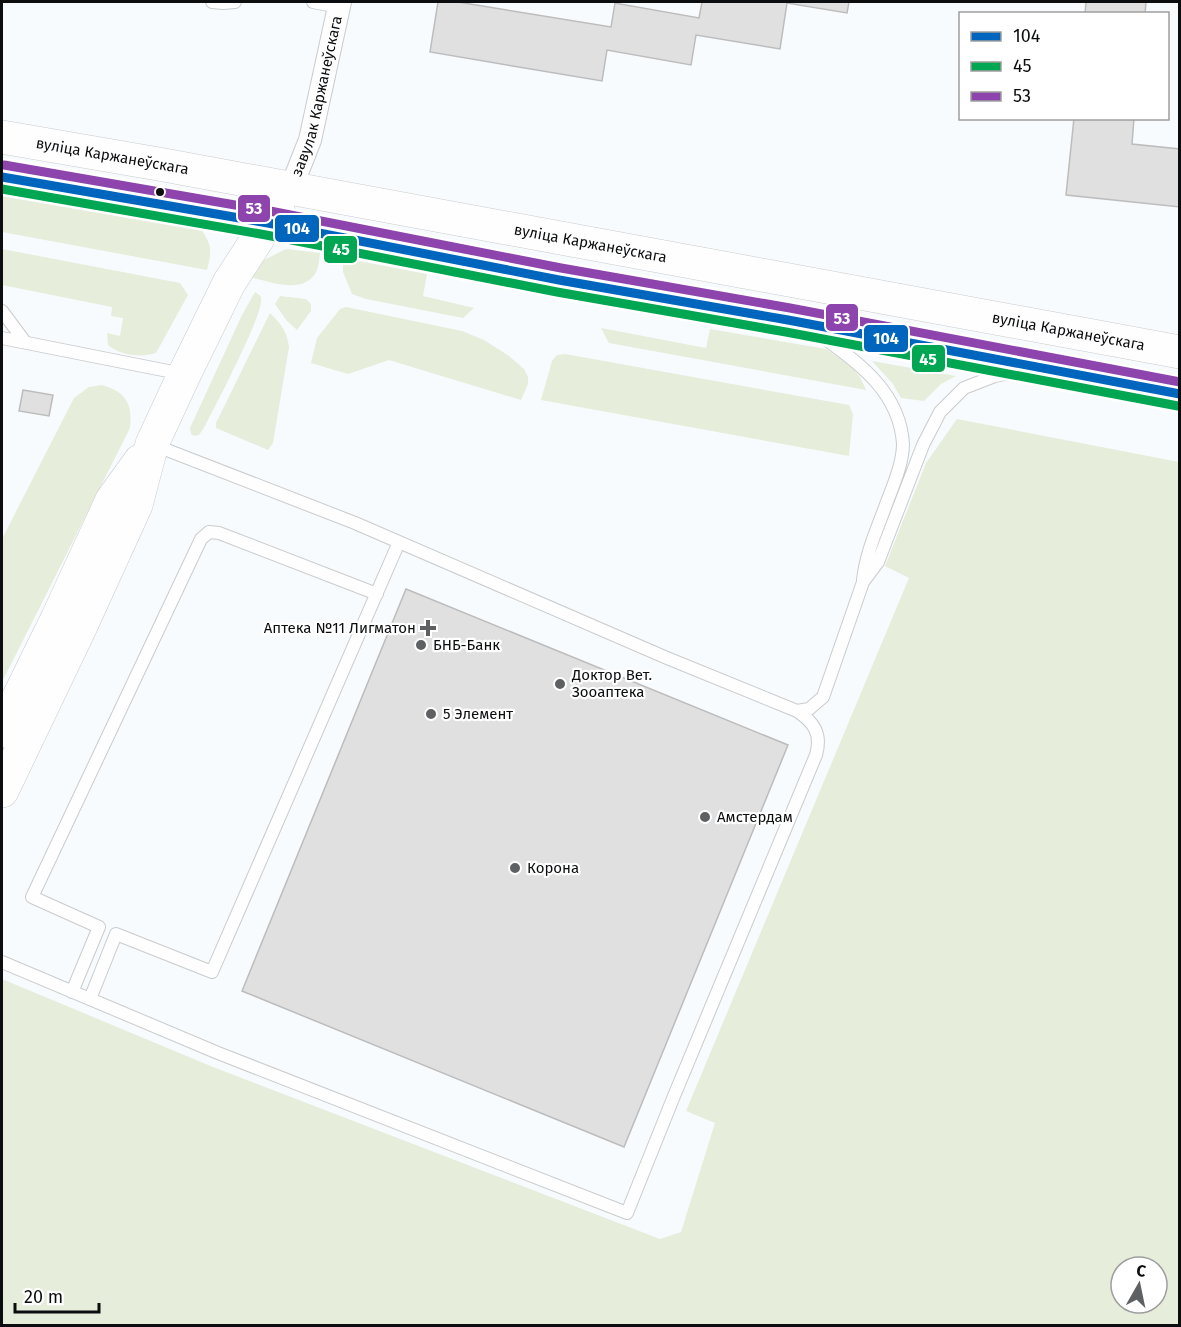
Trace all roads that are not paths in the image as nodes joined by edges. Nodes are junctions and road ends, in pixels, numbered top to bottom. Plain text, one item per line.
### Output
1 (212, 2) edge
2 (236, 2) edge
3 (313, 2) edge
4 (339, 4) edge
5 (2, 137) edge
6 (2, 177) edge
7 (291, 188) junction
8 (268, 223) junction
9 (2, 311) edge
10 (788, 320) junction
11 (2, 338) edge
12 (25, 342) junction
13 (1179, 352) edge
14 (1040, 367) junction
15 (184, 375) junction
16 (1179, 394) edge
17 (152, 444) junction
18 (399, 542) junction
19 (863, 582) junction
20 (377, 594) junction
21 (797, 711) junction
22 (2, 731) edge
23 (2, 791) edge
24 (2, 962) edge
25 (72, 992) junction
26 (90, 999) junction

1 - 2 lane
3 - 4 lane
4 - 7 street, завулак Каржанеўскага
5 - 7 main road, вуліца Каржанеўскага
6 - 8 main road
7 - 8 main road
7 - 13 main road, вуліца Каржанеўскага
8 - 10 main road
8 - 15 main road
9 - 12 lane
10 - 14 main road
10 - 19 lane
11 - 12 lane
12 - 15 lane
14 - 16 main road
14 - 19 lane
15 - 17 main road
17 - 18 lane
17 - 22 main road
17 - 23 main road
18 - 20 lane
18 - 21 lane
19 - 21 lane
20 - 25 lane
20 - 26 lane
21 - 26 lane
24 - 25 lane
25 - 26 lane

